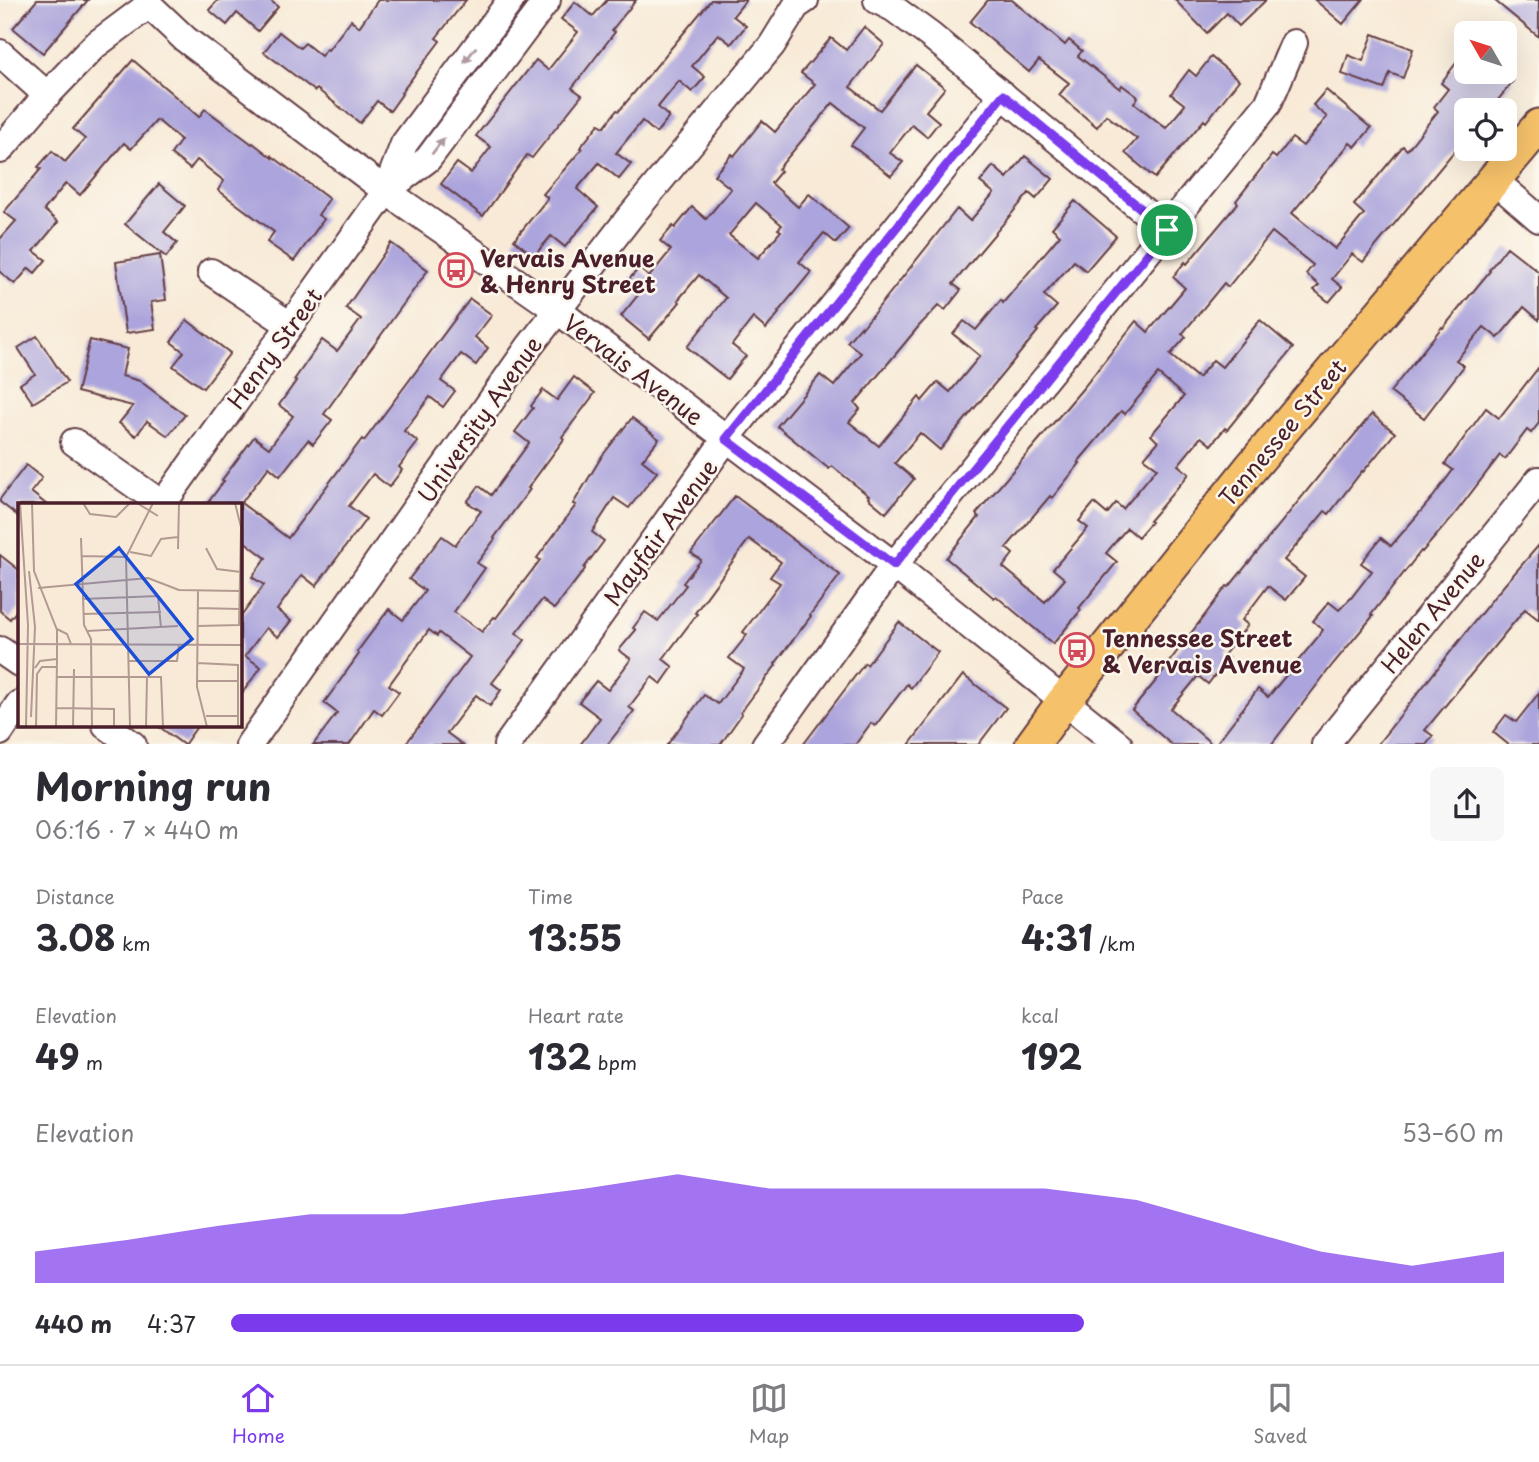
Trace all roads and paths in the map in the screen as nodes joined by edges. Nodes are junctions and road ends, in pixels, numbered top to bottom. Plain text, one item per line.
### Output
1 (511, 0) edge
2 (547, 0) edge
3 (877, 0) edge
4 (802, 2) edge
5 (148, 3) edge
6 (1294, 43) dead end
7 (0, 53) edge
8 (47, 95) junction
9 (1003, 95) junction
10 (1539, 126) edge
11 (0, 150) edge
12 (1494, 180) junction
13 (386, 191) junction
14 (1539, 219) edge
15 (1167, 230) junction
16 (211, 272) dead end
17 (557, 310) junction
18 (290, 326) junction
19 (726, 439) junction
20 (74, 442) dead end
21 (1539, 480) edge
22 (159, 503) edge
23 (163, 503) edge
24 (894, 565) junction
25 (0, 650) edge
26 (18, 662) edge
27 (1064, 701) junction
28 (18, 705) edge
29 (109, 727) edge
30 (0, 732) edge
31 (132, 744) edge
32 (249, 744) edge
33 (507, 744) edge
34 (765, 744) edge
35 (1031, 744) edge
36 (1119, 744) edge
37 (1325, 744) edge

1 -> 13 street, Henry Street
13 -> 2 street, Henry Street
3 - 9 street
4 - 17 street, University Avenue
5 - 8 street
5 - 13 street, Vervais Avenue
6 - 15 street
7 - 8 street
8 - 11 street
9 - 15 street
9 - 19 street, Mayfair Avenue
10 - 12 main road, Tennessee Street
12 - 14 street
12 - 27 main road, Tennessee Street
13 - 17 street, Vervais Avenue
13 - 18 street, Henry Street
15 - 24 street
16 - 18 street
17 - 19 street, Vervais Avenue
17 - 32 street, University Avenue
18 - 23 street, Henry Street
19 - 24 street, Vervais Avenue
19 - 33 street, Mayfair Avenue
20 - 22 street
21 - 37 street, Helen Avenue
24 - 27 street, Vervais Avenue
24 - 34 street
25 - 26 street
27 - 35 main road, Tennessee Street
27 - 36 street, Vervais Avenue
28 - 30 street
29 - 31 street

